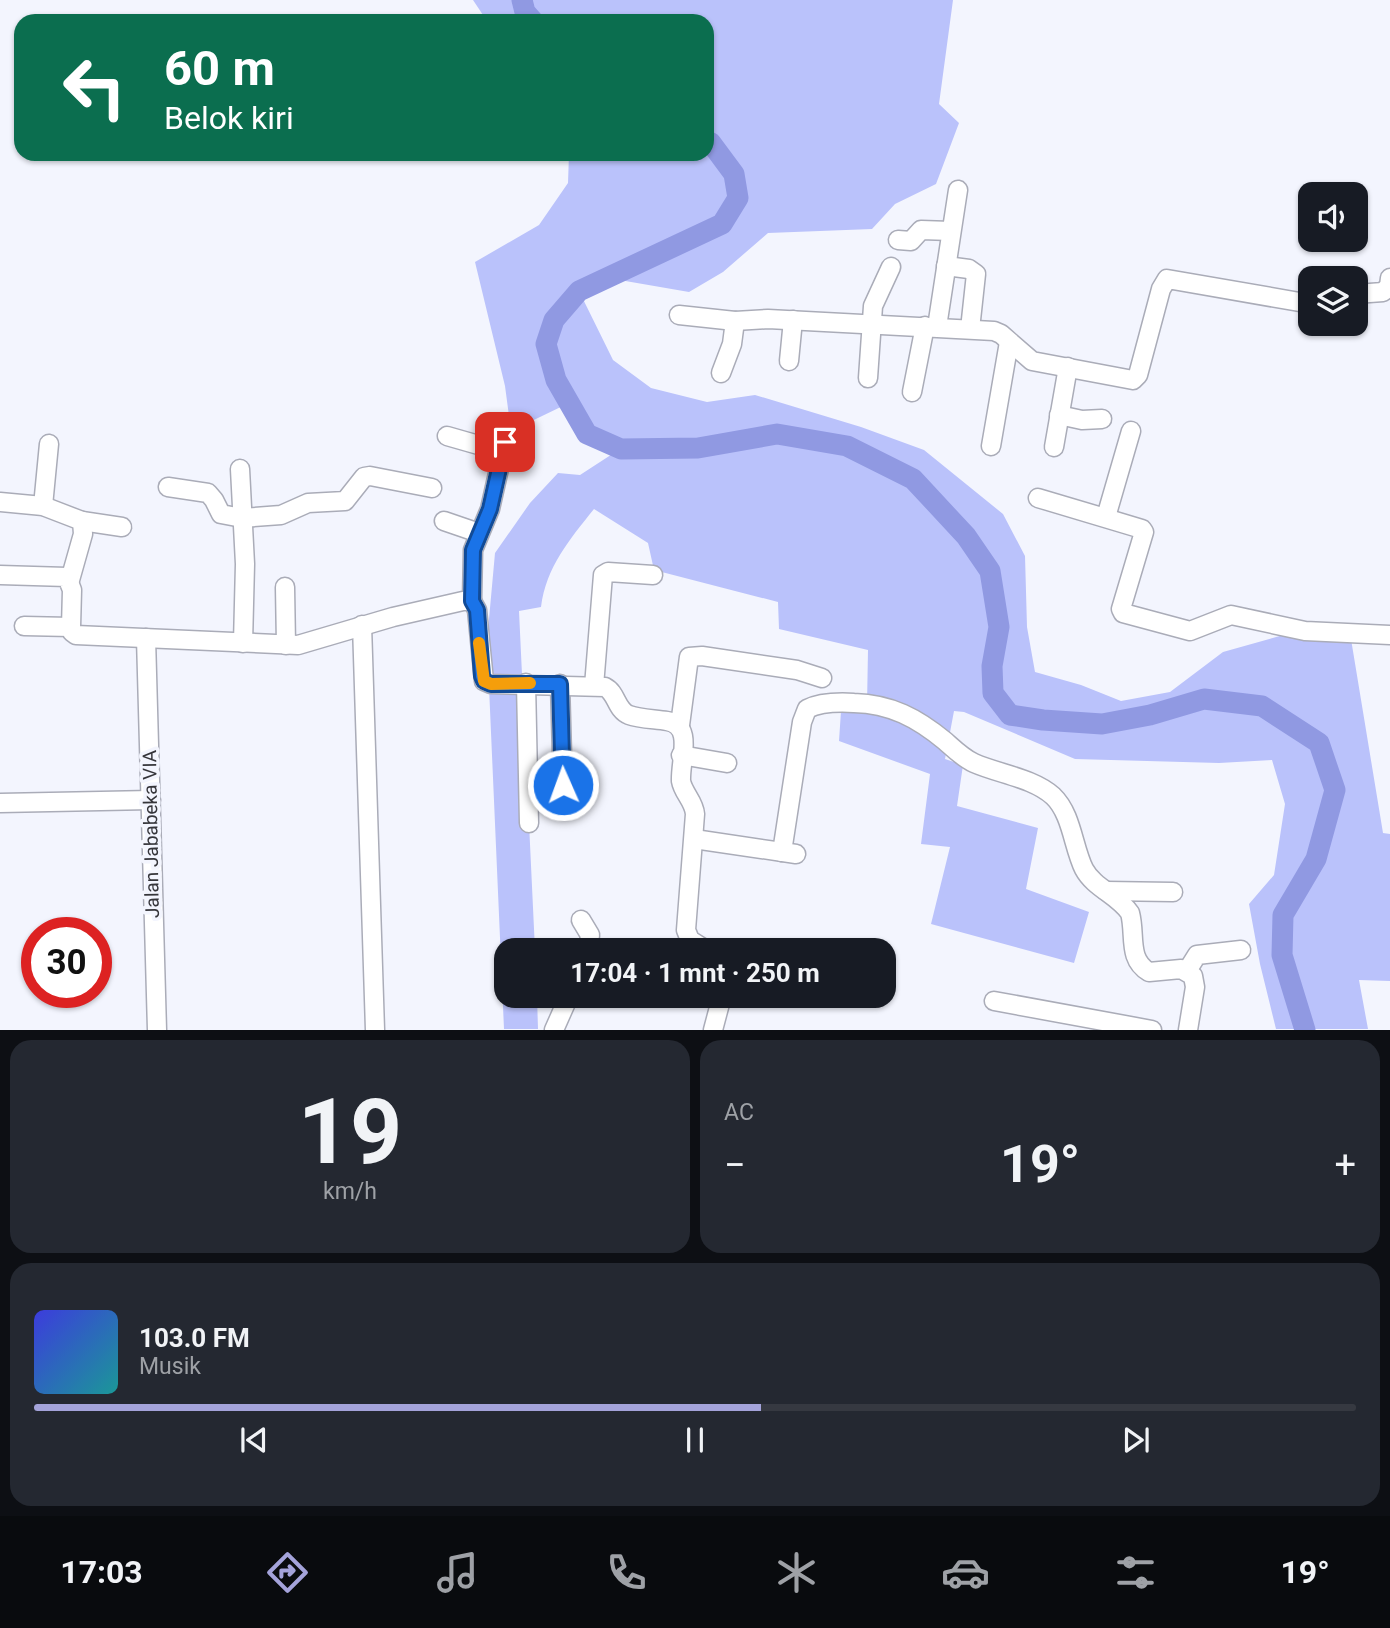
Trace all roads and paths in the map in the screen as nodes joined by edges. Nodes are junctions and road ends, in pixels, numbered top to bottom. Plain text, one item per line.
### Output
1 (958, 190) dead end
2 (951, 231) junction
3 (898, 240) dead end
4 (946, 266) junction
5 (891, 267) dead end
6 (1390, 278) edge
7 (1368, 293) edge
8 (1298, 302) edge
9 (679, 315) dead end
10 (793, 320) junction
11 (735, 321) junction
12 (873, 324) junction
13 (931, 326) junction
14 (970, 329) junction
15 (1009, 342) junction
16 (789, 360) dead end
17 (1068, 367) junction
18 (721, 373) dead end
19 (868, 378) dead end
20 (912, 392) dead end
21 (1059, 415) junction
22 (1102, 419) dead end
23 (1131, 431) dead end
24 (447, 436) dead end
25 (49, 444) dead end
26 (991, 446) dead end
27 (1054, 447) dead end
28 (240, 469) dead end
29 (168, 487) dead end
30 (432, 488) dead end
31 (1038, 498) dead end
32 (0, 502) edge
33 (43, 506) junction
34 (1106, 517) junction
35 (242, 518) junction
36 (82, 521) junction
37 (444, 521) dead end
38 (122, 527) dead end
39 (479, 533) junction
40 (0, 575) edge
41 (653, 575) dead end
42 (70, 580) junction
43 (285, 587) dead end
44 (472, 601) junction
45 (362, 625) junction
46 (24, 626) dead end
47 (71, 627) junction
48 (1390, 635) edge
49 (146, 638) junction
50 (243, 643) junction
51 (286, 645) junction
52 (822, 678) dead end
53 (524, 683) junction
54 (560, 684) junction
55 (594, 686) junction
56 (680, 726) junction
57 (681, 755) junction
58 (727, 763) dead end
59 (563, 785) dead end
60 (150, 800) junction
61 (0, 803) edge
62 (530, 823) dead end
63 (694, 839) junction
64 (1107, 891) junction
65 (1173, 892) dead end
66 (581, 920) dead end
67 (590, 938) edge
68 (689, 938) edge
69 (1241, 950) dead end
70 (1187, 971) junction
71 (993, 1001) dead end
72 (564, 1008) edge
73 (719, 1008) edge
74 (1060, 1022) edge
75 (157, 1030) edge
76 (375, 1030) edge
77 (554, 1030) edge
78 (713, 1030) edge
79 (1152, 1030) edge
80 (1188, 1030) edge

1 - 2 street
2 - 3 street
2 - 4 street
4 - 13 street
4 - 14 street
5 - 12 street
6 - 7 street
8 - 17 street
9 - 11 street
10 - 11 street
10 - 12 street
10 - 16 street
11 - 18 street
12 - 13 street
12 - 19 street
13 - 14 street
13 - 20 street
14 - 15 street
15 - 17 street
15 - 26 street
17 - 21 street
21 - 22 street
21 - 27 street
23 - 34 street
24 - 39 street
25 - 33 street
28 - 35 street
29 - 35 street
30 - 35 street
31 - 34 street
32 - 33 street
33 - 36 street
34 - 48 street
35 - 50 street
36 - 38 street
36 - 42 street
37 - 39 street
39 - 44 street
40 - 42 street
41 - 55 street
42 - 47 street
43 - 51 street
44 - 45 street
44 - 53 street
45 - 51 street
45 - 76 street
46 - 47 street
47 - 49 street
49 - 50 street
49 - 60 street, Jalan Jababeka VIA
50 - 51 street
52 - 56 street
53 - 54 street
53 - 62 street
54 - 55 street
54 - 59 street
55 - 56 street
56 - 57 street
57 - 58 street
57 - 63 street
60 - 61 street
60 - 75 street, Jalan Jababeka VIA
63 - 64 street
63 - 68 street
64 - 65 street
64 - 70 street
66 - 67 street
69 - 70 street
70 - 80 street
71 - 74 street
72 - 77 street
73 - 78 street
74 - 79 street

